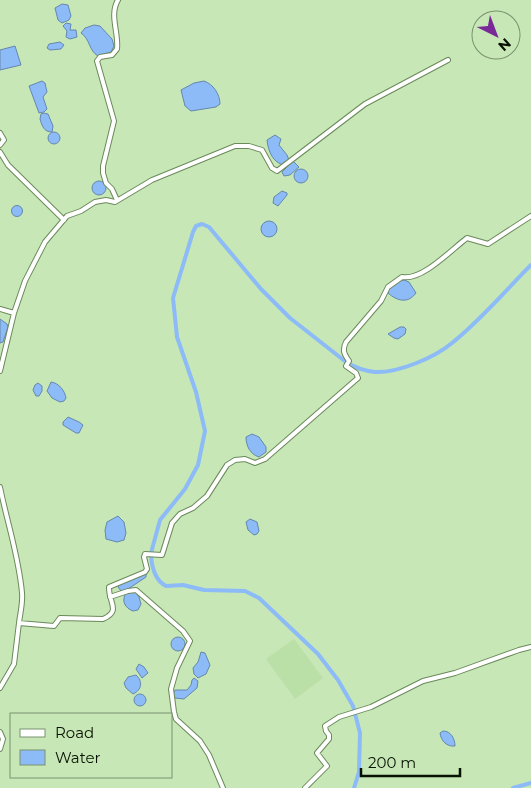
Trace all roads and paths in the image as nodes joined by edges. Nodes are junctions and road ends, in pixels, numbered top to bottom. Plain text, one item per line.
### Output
1 (118, 0) edge
2 (448, 60) dead end
3 (0, 132) edge
4 (0, 145) edge
5 (0, 152) edge
6 (117, 200) junction
7 (531, 216) edge
8 (64, 220) junction
9 (0, 309) edge
10 (14, 313) junction
11 (0, 371) edge
12 (0, 487) edge
13 (5, 512) junction
14 (0, 513) edge
15 (110, 597) junction
16 (19, 624) junction
17 (531, 647) edge
18 (0, 688) edge
19 (0, 732) edge
20 (0, 749) edge
21 (223, 788) edge
22 (305, 788) edge

1 - 6 street
2 - 6 street
3 - 4 street
5 - 8 street
6 - 8 street
7 - 15 street
8 - 10 street
9 - 10 street
10 - 11 street
12 - 13 street
13 - 14 street
13 - 16 street
15 - 16 street
15 - 21 street
16 - 18 street
17 - 22 street
19 - 20 street

